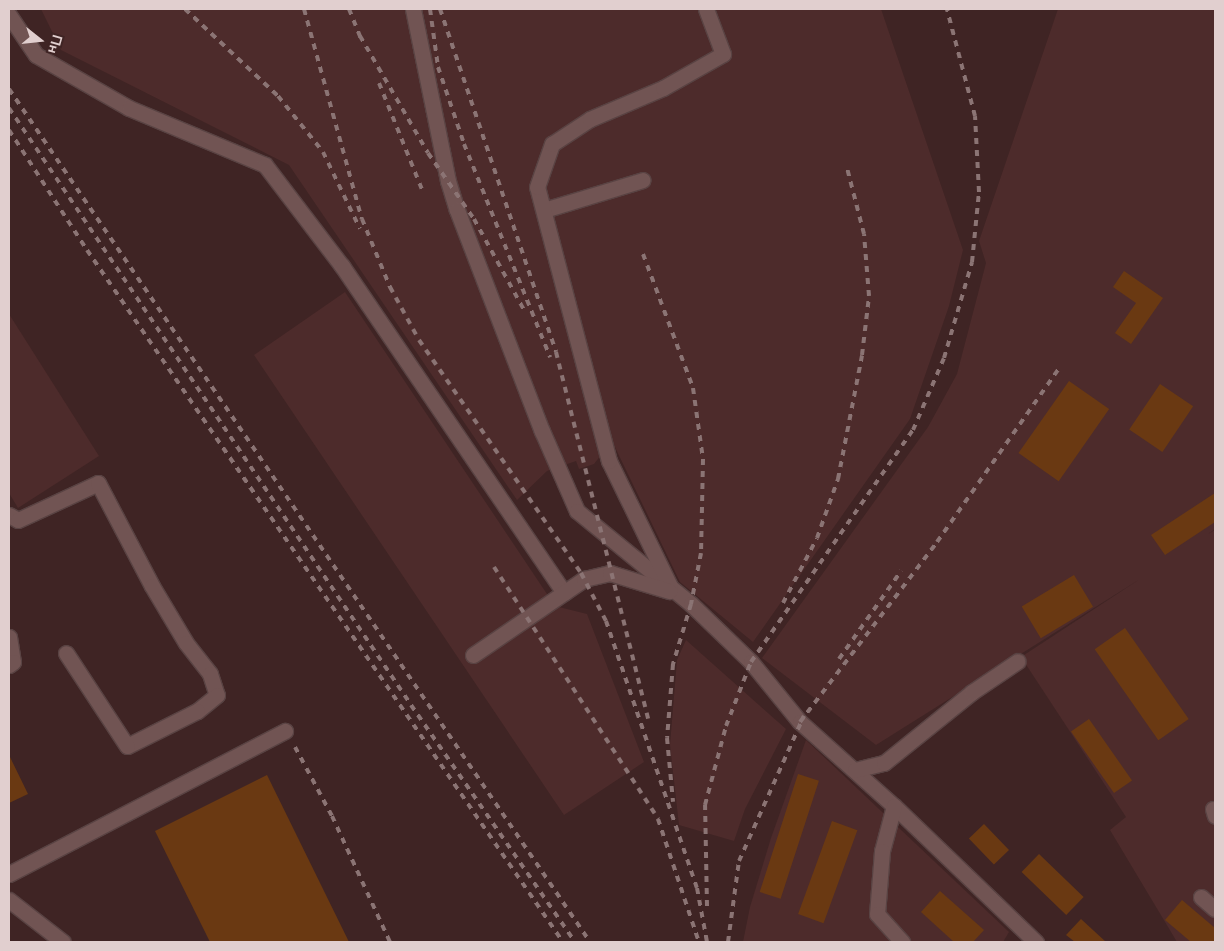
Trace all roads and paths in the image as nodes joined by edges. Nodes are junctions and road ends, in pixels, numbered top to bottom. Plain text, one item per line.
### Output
1 (413, 9) edge
2 (706, 9) edge
3 (9, 16) edge
4 (644, 180) dead end
5 (544, 210) junction
6 (9, 515) edge
7 (673, 592) junction
8 (564, 593) junction
9 (9, 636) edge
10 (66, 653) dead end
11 (473, 655) dead end
12 (1018, 661) dead end
13 (9, 665) edge
14 (285, 731) dead end
15 (855, 770) junction
16 (894, 806) junction
17 (1215, 810) edge
18 (1215, 816) edge
19 (9, 874) edge
20 (1200, 897) dead end
21 (9, 900) edge
22 (1215, 909) edge
23 (63, 942) edge
24 (902, 942) edge
25 (1036, 942) edge

1 - 7 street
2 - 5 street
3 - 8 street
4 - 5 street
5 - 7 street
6 - 10 street
7 - 8 street
7 - 15 street
8 - 11 street
9 - 13 street
12 - 15 street
14 - 19 street
15 - 16 street
16 - 24 street
16 - 25 street
17 - 18 street
20 - 22 street
21 - 23 street

